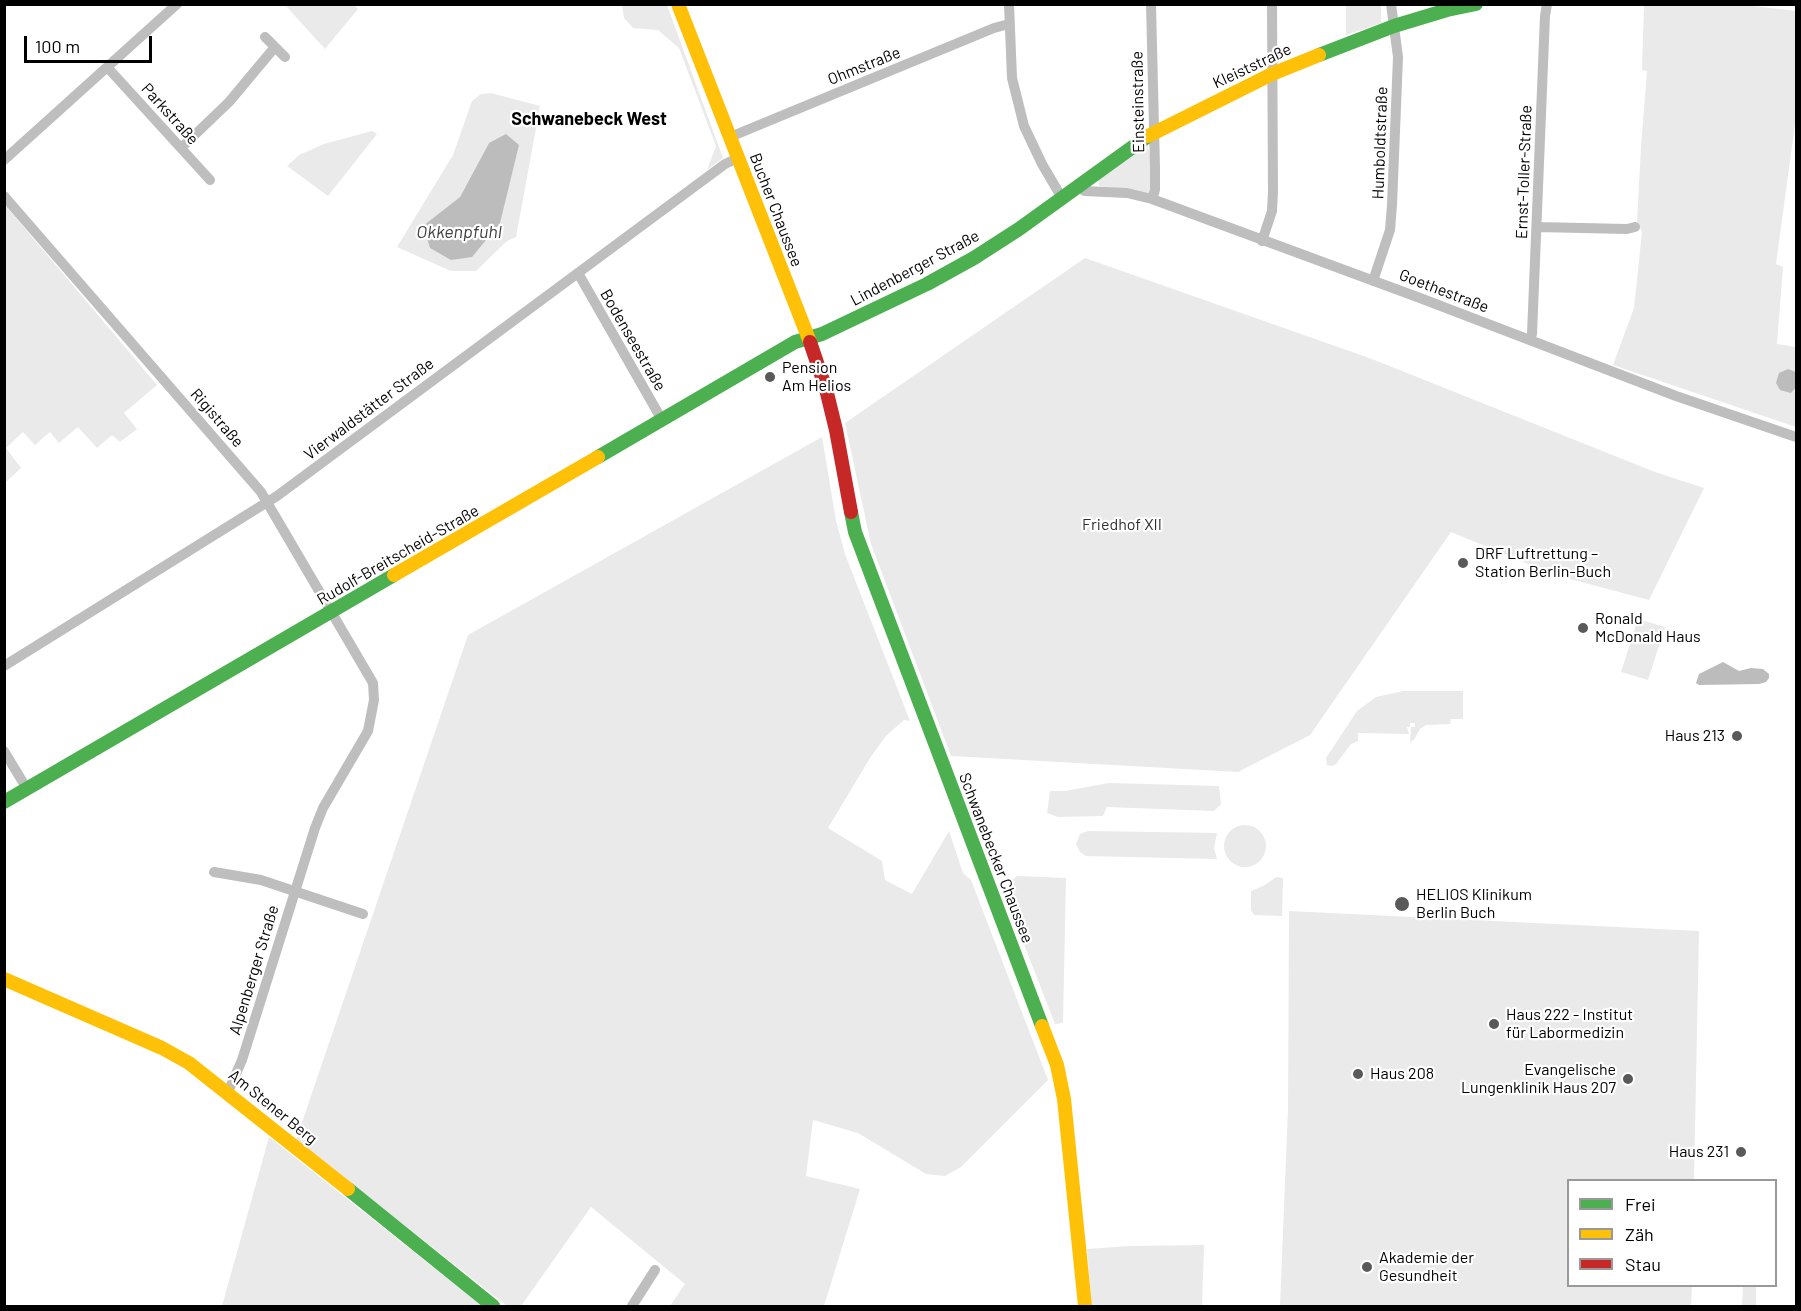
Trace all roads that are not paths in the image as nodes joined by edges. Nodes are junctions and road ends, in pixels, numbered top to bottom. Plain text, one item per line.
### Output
1 (177, 4) edge
2 (678, 4) edge
3 (1009, 4) edge
4 (1151, 4) edge
5 (1272, 4) edge
6 (1391, 4) edge
7 (1476, 4) edge
8 (1547, 4) edge
9 (1010, 24) junction
10 (1394, 26) junction
11 (265, 37) dead end
12 (275, 47) junction
13 (285, 57) dead end
14 (108, 68) junction
15 (1272, 74) junction
16 (1153, 132) junction
17 (730, 137) junction
18 (181, 148) junction
19 (738, 158) junction
20 (4, 160) edge
21 (210, 180) dead end
22 (1080, 186) junction
23 (4, 196) edge
24 (1062, 198) junction
25 (1152, 199) junction
26 (1537, 227) junction
27 (1635, 227) dead end
28 (1262, 241) junction
29 (578, 273) junction
30 (1373, 281) junction
31 (809, 338) junction
32 (1530, 340) junction
33 (662, 420) junction
34 (836, 430) joint
35 (1797, 437) edge
36 (268, 502) junction
37 (333, 612) junction
38 (4, 666) edge
39 (373, 683) joint
40 (4, 751) edge
41 (27, 789) junction
42 (4, 802) edge
43 (214, 872) dead end
44 (295, 891) junction
45 (363, 914) dead end
46 (4, 979) edge
47 (228, 1092) junction
48 (655, 1270) dead end
49 (493, 1306) edge
50 (632, 1306) edge
51 (1085, 1306) edge

1 - 14 street
2 - 17 street, Bucher Chaussee
3 - 9 street
4 - 16 street, Einsteinstraße
5 - 15 street
6 - 10 street, Humboldtstraße
7 - 10 street, Kleiststraße
8 - 26 street, Ernst-Toller-Straße
9 - 17 street, Ohmstraße
9 - 24 street
10 - 15 street, Kleiststraße
10 - 30 street, Humboldtstraße
11 - 12 street
12 - 13 street
12 - 18 street
14 - 18 street, Parkstraße
14 - 20 street
15 - 16 street, Kleiststraße
15 - 28 street
16 - 22 street, Kleiststraße
16 - 25 street, Einsteinstraße
17 - 19 street, Bucher Chaussee
18 - 21 street, Parkstraße
19 - 29 street, Vierwaldstätter Straße
19 - 31 street, Bucher Chaussee
22 - 24 street, Kleiststraße
22 - 25 street, Goethestraße
23 - 36 street, Rigistraße
24 - 31 street, Lindenberger Straße
25 - 28 street, Goethestraße
26 - 27 street
26 - 32 street, Ernst-Toller-Straße
28 - 30 street, Goethestraße
29 - 33 street, Bodenseestraße
29 - 36 street, Vierwaldstätter Straße
30 - 32 street, Goethestraße
31 - 33 street, Rudolf-Breitscheid-Straße
31 - 34 street, Bucher Chaussee
32 - 35 street, Goethestraße
33 - 37 street, Rudolf-Breitscheid-Straße
34 - 51 street, Schwanebecker Chaussee
36 - 37 street, Rigistraße
36 - 38 street, Vierwaldstätter Straße
37 - 39 street, Rigistraße
37 - 41 street, Rudolf-Breitscheid-Straße
39 - 44 street, Alpenberger Straße
40 - 41 street
41 - 42 street, Rudolf-Breitscheid-Straße
43 - 44 street, Alpenberger Straße
44 - 45 street, Alpenberger Straße
44 - 47 street, Alpenberger Straße
46 - 47 street, Am Stener Berg
47 - 49 street, Am Stener Berg
48 - 50 street

